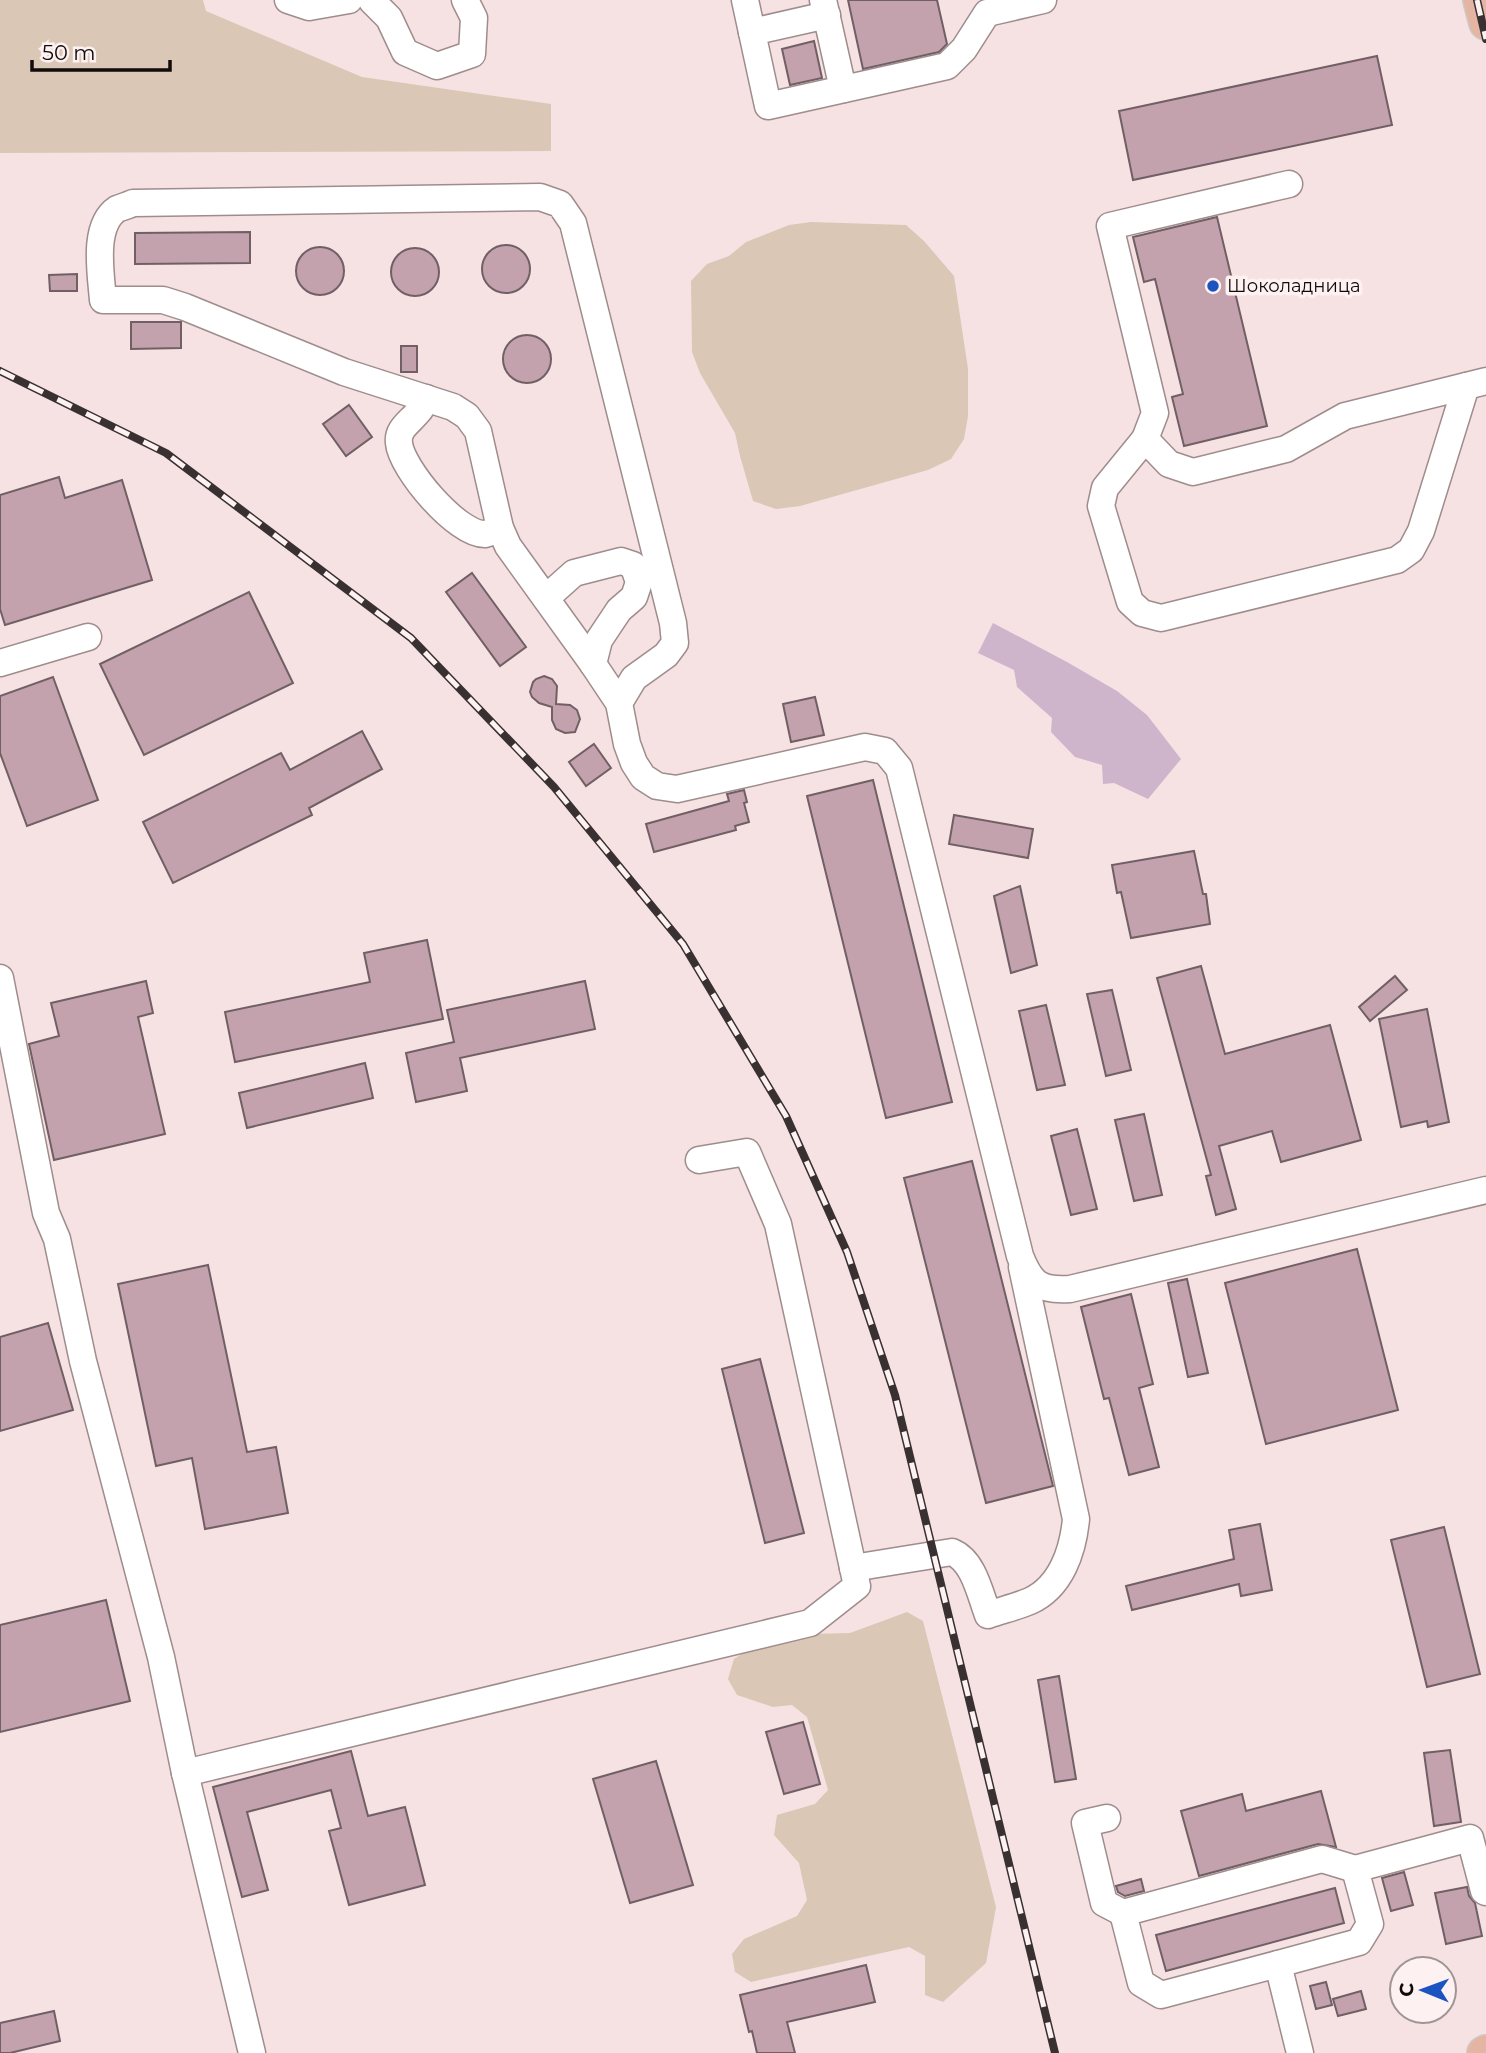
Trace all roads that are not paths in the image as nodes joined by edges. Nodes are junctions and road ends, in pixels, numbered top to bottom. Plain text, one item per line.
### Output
1 (288, 0) edge
2 (465, 0) edge
3 (745, 0) edge
4 (1043, 0) edge
5 (1480, 0) edge
6 (360, 1) edge
7 (825, 7) edge
8 (1486, 23) edge
9 (752, 32) junction
10 (843, 89) junction
11 (1289, 184) dead end
12 (1476, 384) edge
13 (426, 398) junction
14 (1144, 439) junction
15 (500, 528) junction
16 (546, 598) junction
17 (88, 637) dead end
18 (0, 663) edge
19 (593, 664) junction
20 (619, 703) junction
21 (0, 978) edge
22 (699, 1160) dead end
23 (1486, 1190) edge
24 (1020, 1256) junction
25 (853, 1568) junction
26 (185, 1773) junction
27 (1107, 1818) dead end
28 (1355, 1868) junction
29 (1486, 1892) edge
30 (1123, 1913) junction
31 (1278, 1964) junction
32 (252, 2053) edge
33 (1300, 2053) edge

1 - 6 street
2 - 6 street
3 - 9 street
4 - 10 street
5 - 8 main road
7 - 9 street
7 - 10 street
9 - 10 street
11 - 14 street
12 - 14 street
12 - 14 street
13 - 15 street
13 - 15 street
13 - 20 street
15 - 16 street
16 - 19 street
16 - 19 street
17 - 18 street
19 - 20 street
20 - 24 street
21 - 26 street
22 - 25 street
23 - 24 street
24 - 25 street
25 - 26 street
26 - 32 street
27 - 30 street
28 - 29 street
28 - 30 street
28 - 31 street
30 - 31 street
31 - 33 street

